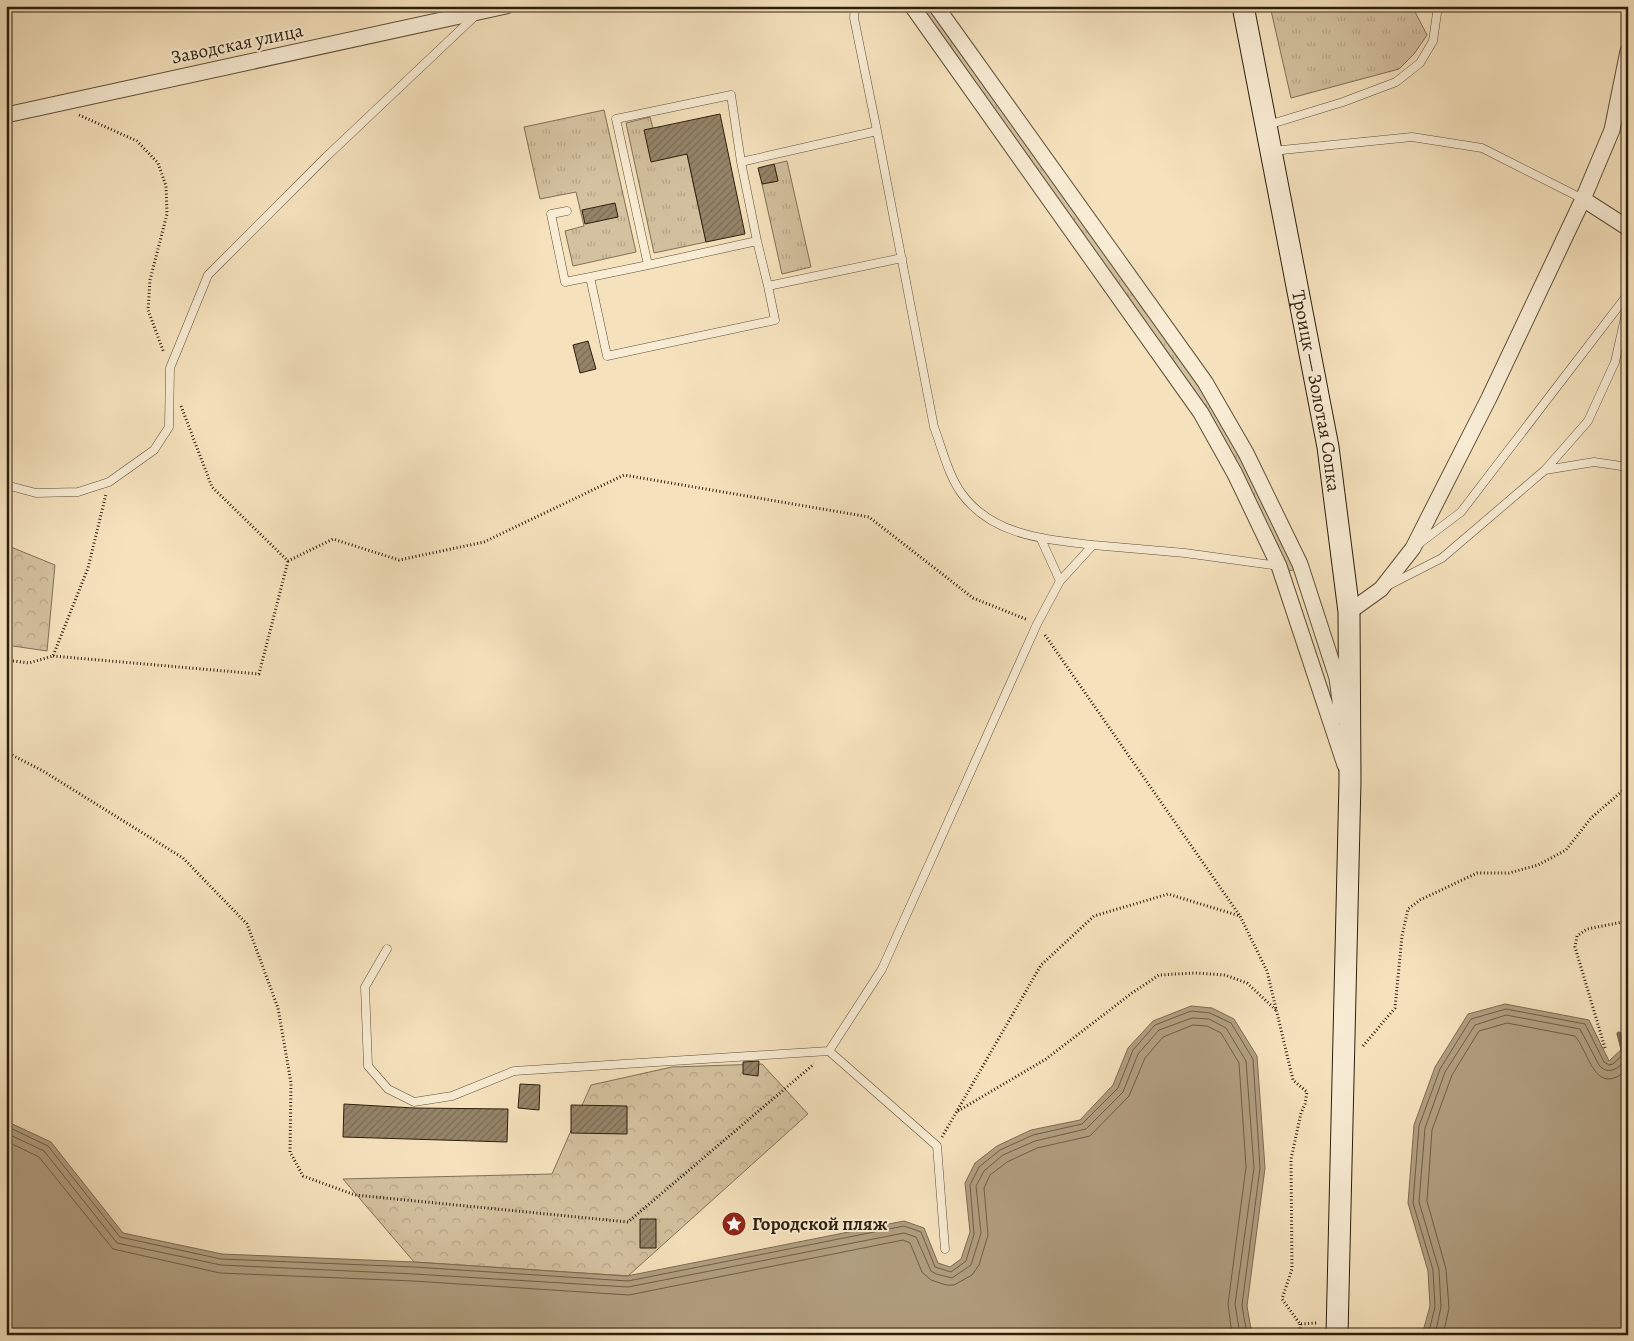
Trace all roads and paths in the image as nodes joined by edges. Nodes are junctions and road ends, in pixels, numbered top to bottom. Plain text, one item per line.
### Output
1 (506, 6) edge
2 (855, 6) edge
3 (912, 6) edge
4 (936, 6) edge
5 (1243, 6) edge
6 (1432, 6) edge
7 (1437, 10) edge
8 (478, 13) junction
9 (1628, 51) edge
10 (52, 104) junction
11 (6, 115) edge
12 (1266, 125) junction
13 (877, 131) junction
14 (1271, 151) junction
15 (741, 162) junction
16 (1584, 199) junction
17 (567, 211) dead end
18 (1628, 228) edge
19 (757, 241) junction
20 (902, 258) junction
21 (648, 265) junction
22 (590, 277) junction
23 (768, 286) junction
24 (1628, 294) edge
25 (1628, 304) edge
26 (170, 368) junction
27 (169, 384) junction
28 (1628, 467) edge
29 (1546, 470) junction
30 (108, 482) junction
31 (6, 485) edge
32 (1041, 539) junction
33 (1093, 545) junction
34 (1413, 548) junction
35 (288, 561) junction
36 (1279, 566) junction
37 (1060, 581) junction
38 (1381, 589) junction
39 (1349, 612) junction
40 (1037, 624) junction
41 (53, 656) junction
42 (6, 660) edge
43 (6, 752) edge
44 (1350, 782) junction
45 (1628, 786) edge
46 (1240, 916) junction
47 (1628, 921) edge
48 (387, 949) dead end
49 (1276, 1010) junction
50 (1363, 1046) dead end
51 (1606, 1048) dead end
52 (829, 1051) junction
53 (957, 1112) junction
54 (937, 1146) junction
55 (945, 1249) dead end
56 (1317, 1323) dead end
57 (1300, 1324) junction
58 (1300, 1335) edge
59 (1337, 1335) edge

1 - 8 street, Заводская улица
2 - 13 lane
3 - 36 street
4 - 44 street
5 - 12 street, Троицк — Золотая Сопка
6 - 7 lane
7 - 12 lane
8 - 10 street, Заводская улица
8 - 26 lane
9 - 16 street
10 - 11 street, Заводская улица
10 - 26 path
12 - 14 street, Троицк — Золотая Сопка
13 - 15 lane
13 - 20 lane
14 - 16 lane
14 - 39 street, Троицк — Золотая Сопка
15 - 19 lane
15 - 21 lane
16 - 18 street
16 - 34 street
17 - 22 lane
19 - 21 lane
19 - 23 lane
20 - 23 lane
20 - 32 lane
21 - 22 lane
22 - 23 lane
24 - 34 lane
25 - 29 lane
26 - 27 lane
27 - 30 lane
27 - 35 path
28 - 29 lane
29 - 38 lane
30 - 31 lane
30 - 41 path
32 - 33 lane
32 - 37 lane
33 - 36 lane
33 - 37 lane
34 - 38 street
35 - 40 path
35 - 41 path
36 - 44 street
37 - 40 lane
38 - 39 street
39 - 44 street, Троицк — Золотая Сопка
40 - 46 path
40 - 52 lane
41 - 42 path
43 - 52 path
44 - 59 street, Троицк — Золотая Сопка
45 - 50 path
46 - 49 path
46 - 53 path
47 - 51 path
48 - 52 lane
49 - 53 path
49 - 57 path
52 - 54 lane
53 - 54 path
54 - 55 lane
56 - 57 path
57 - 58 path

